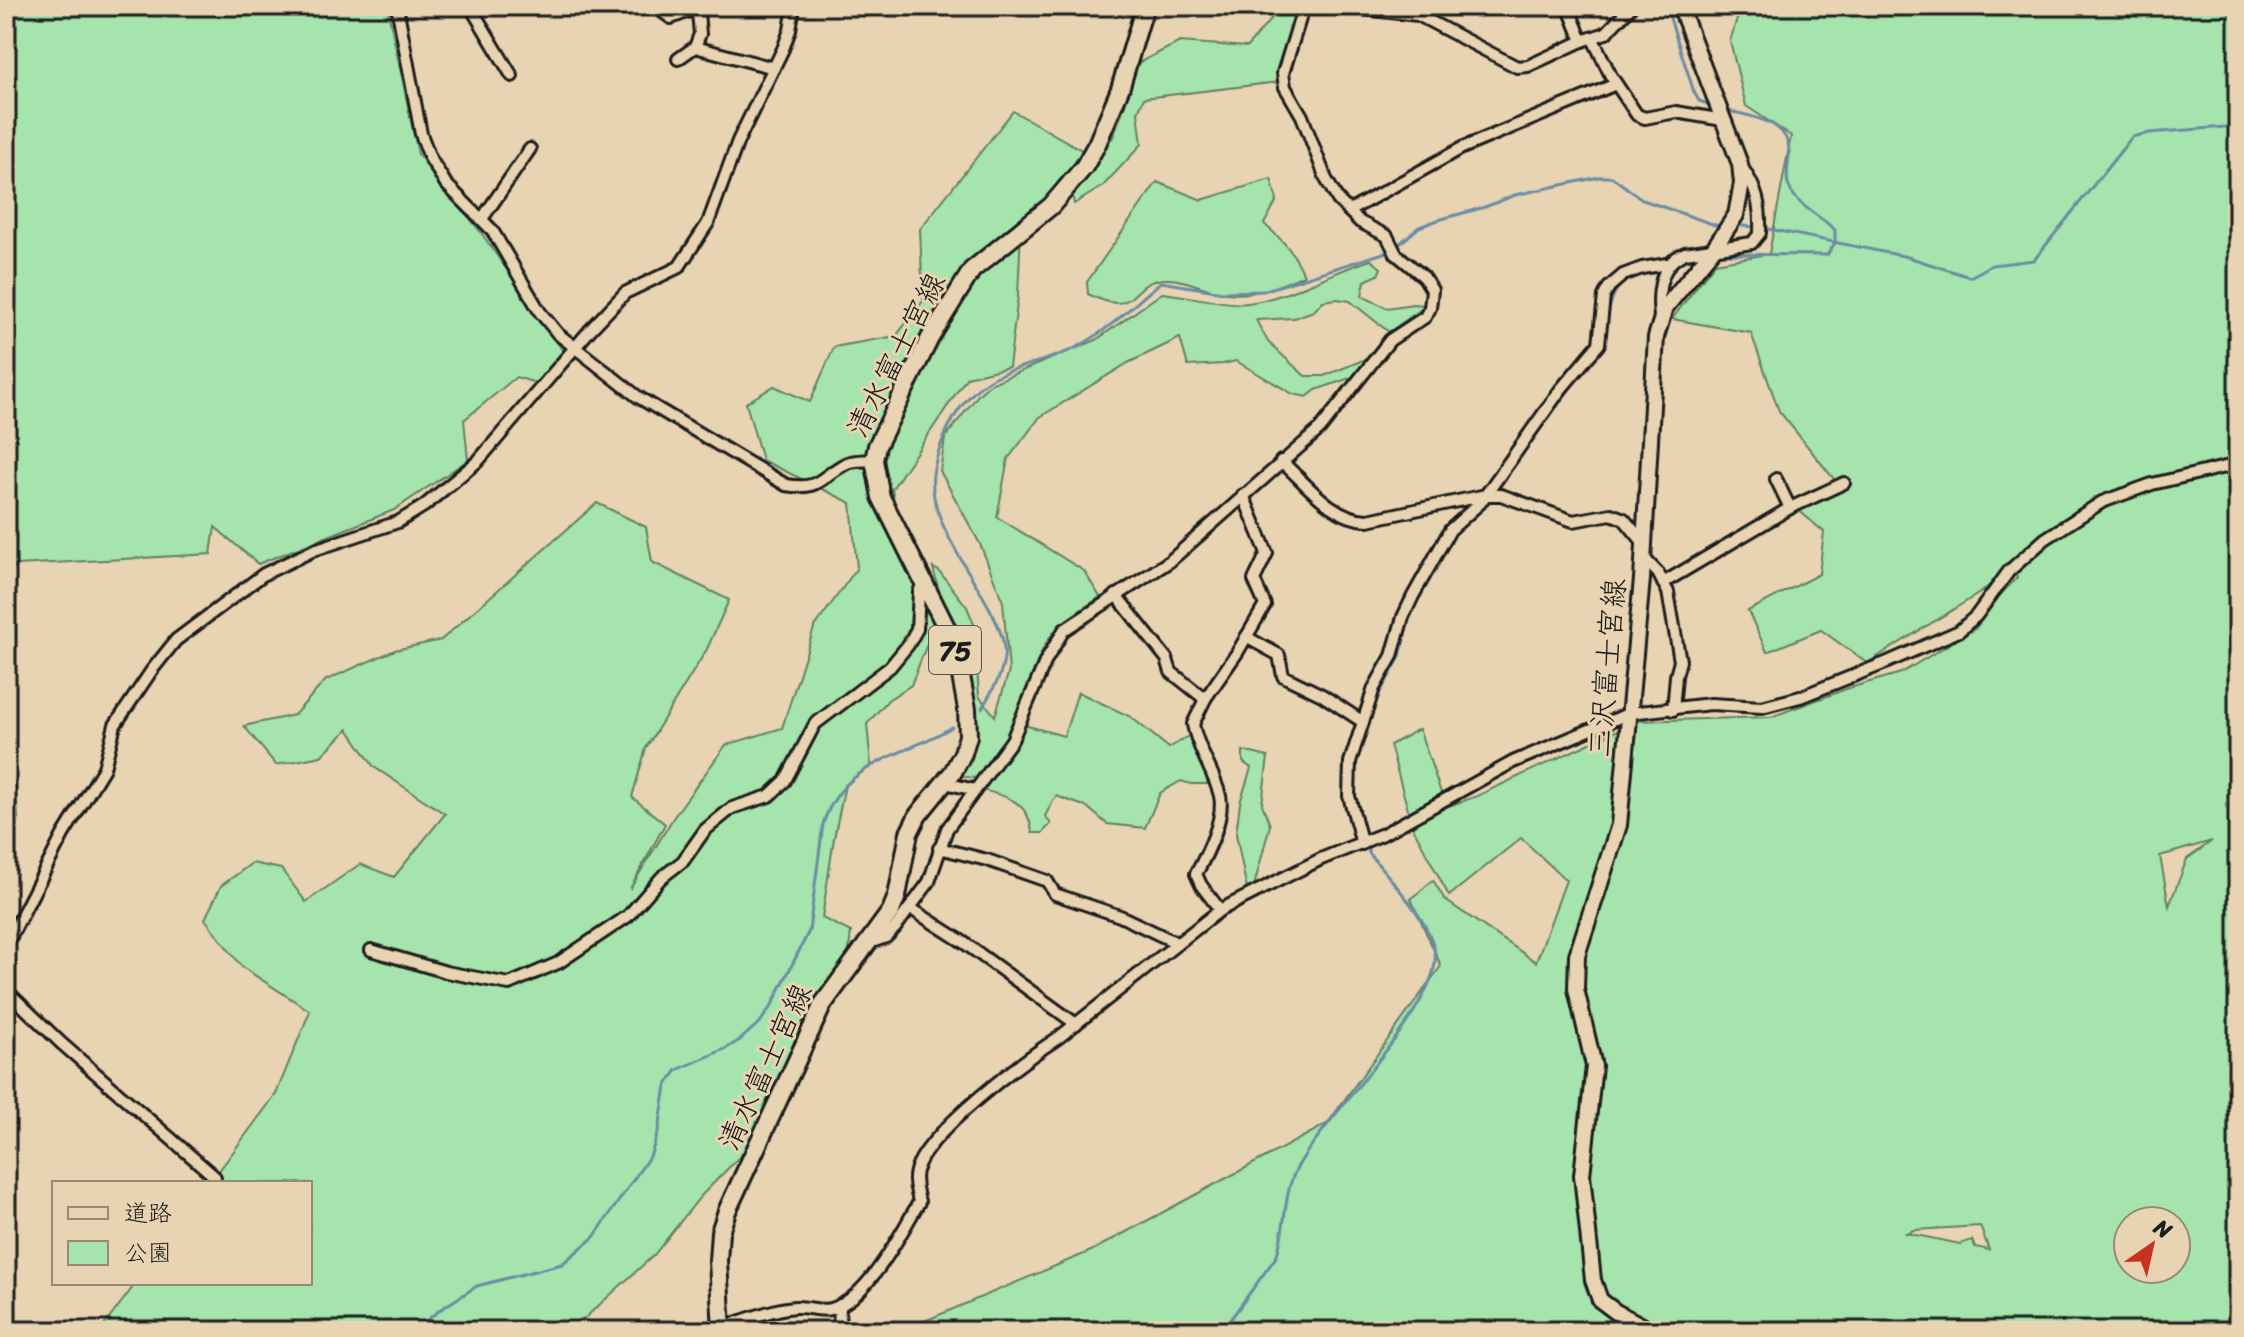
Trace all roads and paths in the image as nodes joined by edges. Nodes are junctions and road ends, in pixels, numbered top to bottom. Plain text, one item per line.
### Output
1 (397, 6) edge
2 (485, 6) edge
3 (654, 6) edge
4 (794, 6) edge
5 (1145, 6) edge
6 (1304, 6) edge
7 (1335, 6) edge
8 (1568, 6) edge
9 (1632, 6) edge
10 (1680, 6) edge
11 (1368, 8) edge
12 (473, 11) edge
13 (1587, 40) junction
14 (695, 47) junction
15 (678, 59) dead end
16 (774, 68) junction
17 (512, 76) dead end
18 (1616, 84) junction
19 (1721, 113) junction
20 (530, 149) dead end
21 (1740, 164) junction
22 (1349, 211) junction
23 (482, 219) junction
24 (1714, 248) junction
25 (1667, 264) junction
26 (1660, 319) junction
27 (575, 347) junction
28 (874, 460) junction
29 (1281, 461) junction
30 (2238, 464) edge
31 (1776, 479) dead end
32 (1844, 483) dead end
33 (1243, 495) junction
34 (1486, 495) junction
35 (1790, 508) junction
36 (1642, 549) junction
37 (923, 583) junction
38 (1663, 583) junction
39 (1116, 595) junction
40 (1246, 637) junction
41 (1205, 699) junction
42 (1673, 710) junction
43 (1630, 713) junction
44 (1363, 722) junction
45 (945, 783) junction
46 (975, 790) junction
47 (1367, 842) junction
48 (939, 848) junction
49 (910, 908) junction
50 (1220, 910) junction
51 (1177, 943) junction
52 (868, 944) junction
53 (6, 946) edge
54 (371, 950) dead end
55 (6, 990) edge
56 (1076, 1024) junction
57 (215, 1177) dead end
58 (840, 1305) junction
59 (723, 1329) edge
60 (839, 1331) edge
61 (1652, 1331) edge

1 - 23 street
2 - 12 street
3 - 14 street
4 - 16 street
5 - 28 main road, 清水富士宮線
6 - 22 street
7 - 11 street
8 - 13 street
9 - 13 street
10 - 19 main road, 三沢富士宮線
11 - 13 street
12 - 17 street
13 - 18 street
14 - 15 street
14 - 16 street
16 - 27 street
18 - 19 street
18 - 22 street
19 - 21 main road, 三沢富士宮線
20 - 23 street
21 - 24 main road, 三沢富士宮線
21 - 24 street
22 - 29 street
23 - 27 street
24 - 25 street
24 - 26 main road, 三沢富士宮線
25 - 26 street
25 - 34 street
26 - 36 main road, 三沢富士宮線
27 - 28 street
27 - 53 street
28 - 37 main road, 清水富士宮線 / 75
29 - 33 street
29 - 34 street
30 - 42 street
31 - 35 street
32 - 35 street
33 - 39 street
33 - 40 street
34 - 36 street
34 - 44 street
35 - 38 street
36 - 38 street
36 - 43 main road, 三沢富士宮線
37 - 45 main road, 清水富士宮線 / 75
37 - 54 street
38 - 42 street
39 - 41 street
39 - 46 street
40 - 41 street
40 - 44 street
41 - 50 street
42 - 43 street
43 - 47 street
43 - 61 main road, 三沢富士宮線
44 - 47 street
45 - 46 street
45 - 52 main road, 清水富士宮線 / 75
46 - 48 street
47 - 50 street
48 - 49 street
48 - 51 street
49 - 52 street
49 - 56 street
50 - 51 street
51 - 56 street
52 - 59 main road, 清水富士宮線 / 75
55 - 57 street
56 - 58 street
58 - 59 street
58 - 60 street

